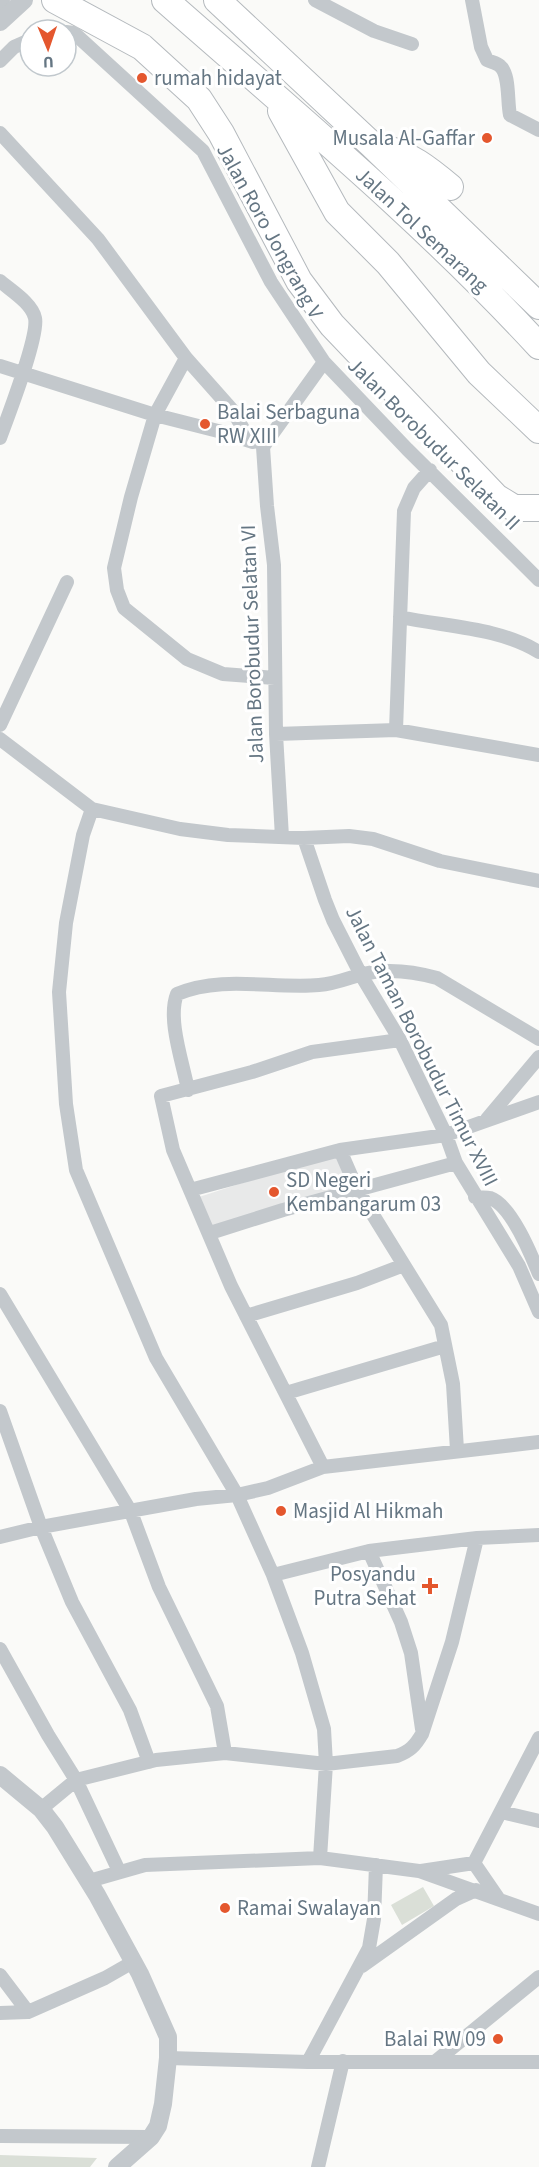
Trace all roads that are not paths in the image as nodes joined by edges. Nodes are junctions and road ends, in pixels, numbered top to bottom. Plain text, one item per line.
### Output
1 (3, 0) edge
2 (24, 0) edge
3 (55, 0) edge
4 (165, 0) edge
5 (217, 0) edge
6 (315, 0) edge
7 (472, 0) edge
8 (0, 4) edge
9 (0, 22) edge
10 (78, 37) edge
11 (412, 44) dead end
12 (18, 45) edge
13 (0, 61) edge
14 (271, 92) junction
15 (539, 130) edge
16 (0, 133) edge
17 (372, 145) junction
18 (450, 187) dead end
19 (0, 281) edge
20 (539, 306) edge
21 (539, 346) edge
22 (186, 358) junction
23 (324, 362) junction
24 (0, 366) edge
25 (22, 373) junction
26 (155, 415) junction
27 (539, 430) edge
28 (0, 438) edge
29 (250, 441) junction
30 (263, 447) junction
31 (430, 470) junction
32 (539, 508) edge
33 (539, 580) edge
34 (67, 582) dead end
35 (399, 617) junction
36 (539, 652) edge
37 (274, 678) junction
38 (0, 725) edge
39 (396, 730) junction
40 (276, 734) junction
41 (0, 739) edge
42 (539, 755) edge
43 (92, 809) junction
44 (282, 837) junction
45 (304, 838) junction
46 (539, 881) edge
47 (361, 975) junction
48 (539, 1039) edge
49 (400, 1040) junction
50 (539, 1057) edge
51 (188, 1090) junction
52 (539, 1102) edge
53 (486, 1121) junction
54 (446, 1135) junction
55 (340, 1149) junction
56 (456, 1164) junction
57 (357, 1189) junction
58 (190, 1190) junction
59 (475, 1197) junction
60 (210, 1233) junction
61 (404, 1265) junction
62 (539, 1274) edge
63 (1, 1299) edge
64 (539, 1312) edge
65 (246, 1316) junction
66 (445, 1346) junction
67 (286, 1393) junction
68 (0, 1411) edge
69 (539, 1442) edge
70 (457, 1450) junction
71 (323, 1467) junction
72 (237, 1495) junction
73 (131, 1512) junction
74 (41, 1527) junction
75 (539, 1535) edge
76 (0, 1537) edge
77 (477, 1538) junction
78 (369, 1551) junction
79 (273, 1575) junction
80 (1, 1656) edge
81 (422, 1734) junction
82 (539, 1738) edge
83 (225, 1753) junction
84 (149, 1762) junction
85 (326, 1764) junction
86 (0, 1775) edge
87 (76, 1780) junction
88 (41, 1809) junction
89 (501, 1812) junction
90 (539, 1821) edge
91 (320, 1858) junction
92 (474, 1863) junction
93 (376, 1865) junction
94 (120, 1871) junction
95 (419, 1872) junction
96 (89, 1881) junction
97 (476, 1890) junction
98 (498, 1898) junction
99 (539, 1914) edge
100 (133, 1962) junction
101 (357, 1969) junction
102 (0, 1975) edge
103 (539, 1977) edge
104 (28, 2012) junction
105 (0, 2013) edge
106 (168, 2058) junction
107 (343, 2061) junction
108 (436, 2061) junction
109 (308, 2062) junction
110 (539, 2062) edge
111 (0, 2136) edge
112 (151, 2137) junction
113 (123, 2166) edge
114 (318, 2167) edge

1 - 8 street
2 - 9 street
3 - 32 highway
4 - 14 highway, Jalan Tol Semarang
5 - 17 highway, Jalan Tol Semarang
6 - 11 street
7 - 15 street
10 - 23 street, Jalan Roro Jongrang V
12 - 13 street
14 - 21 highway, Jalan Tol Semarang
14 - 27 highway
16 - 22 street
17 - 18 highway
17 - 20 highway, Jalan Tol Semarang
19 - 25 street
22 - 26 street
22 - 29 street
23 - 30 street
23 - 31 street, Jalan Borobudur Selatan II
24 - 25 street
25 - 26 street
25 - 28 street
26 - 29 street
26 - 37 street
29 - 30 street
30 - 37 street, Jalan Borobudur Selatan VI
31 - 33 street, Jalan Borobudur Selatan II
31 - 35 street
34 - 38 street
35 - 36 street
35 - 39 street
37 - 40 street, Jalan Borobudur Selatan VI
39 - 40 street
39 - 42 street
40 - 44 street, Jalan Borobudur Selatan VI
41 - 43 street
43 - 44 street
43 - 72 street
44 - 45 street
45 - 46 street
45 - 47 street, Jalan Taman Borobudur Timur XVIII
47 - 48 street
47 - 49 street, Jalan Taman Borobudur Timur XVIII
47 - 51 street
49 - 51 street
49 - 54 street, Jalan Taman Borobudur Timur XVIII
50 - 53 street
51 - 58 street
52 - 53 street
53 - 54 street
54 - 55 street
54 - 56 street, Jalan Taman Borobudur Timur XVIII
55 - 57 street
55 - 58 street
56 - 57 street
56 - 59 street, Jalan Taman Borobudur Timur XVIII
57 - 60 street
57 - 61 street
58 - 60 street
59 - 62 street
59 - 64 street, Jalan Taman Borobudur Timur XVIII
60 - 65 street
61 - 65 street
61 - 66 street
63 - 73 street
65 - 67 street
66 - 67 street
66 - 70 street
67 - 71 street
68 - 74 street
69 - 70 street
70 - 71 street
71 - 72 street
72 - 73 street
72 - 79 street
73 - 74 street
73 - 83 street
74 - 76 street
74 - 84 street
75 - 77 street
77 - 78 street
77 - 81 street
78 - 79 street
78 - 81 street
79 - 85 street
80 - 87 street
81 - 85 street
82 - 89 street
83 - 84 street
83 - 85 street
84 - 87 street
85 - 91 street
86 - 88 street
87 - 88 street
87 - 94 street
88 - 96 street
89 - 90 street
89 - 92 street
91 - 93 street
91 - 94 street
92 - 95 street
92 - 98 street
93 - 95 street
93 - 101 street
94 - 96 street
95 - 97 street
96 - 100 street
97 - 98 street
97 - 101 street
98 - 99 street
100 - 104 street
100 - 106 street
101 - 109 street
102 - 104 street
103 - 108 street
104 - 105 street
106 - 109 street
106 - 112 street
107 - 108 street
107 - 109 street
107 - 114 street
108 - 110 street
111 - 112 street
112 - 113 street

